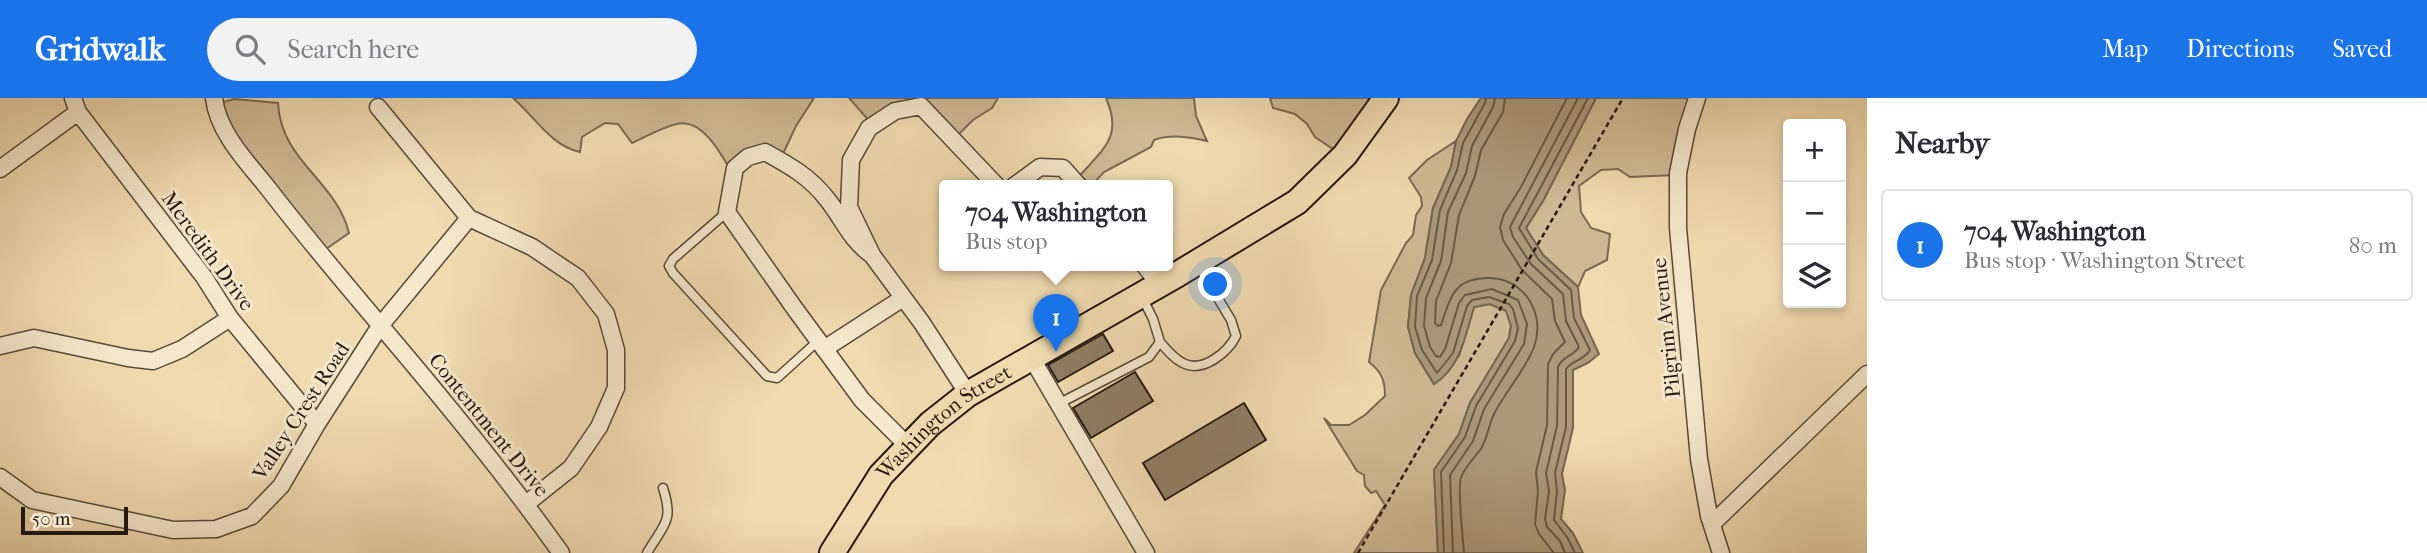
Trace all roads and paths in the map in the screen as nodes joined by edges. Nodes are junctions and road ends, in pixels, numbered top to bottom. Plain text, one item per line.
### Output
1 (214, 98) edge
2 (1385, 98) edge
3 (1623, 98) edge
4 (1697, 98) edge
5 (76, 105) edge
6 (378, 107) dead end
7 (0, 169) edge
8 (991, 180) edge
9 (1022, 180) edge
10 (1074, 180) edge
11 (727, 212) junction
12 (469, 218) junction
13 (872, 255) junction
14 (1197, 263) junction
15 (1149, 281) edge
16 (903, 298) junction
17 (230, 318) junction
18 (380, 326) junction
19 (1160, 342) junction
20 (821, 345) junction
21 (0, 346) edge
22 (1031, 357) junction
23 (1867, 374) edge
24 (968, 394) junction
25 (1058, 404) junction
26 (317, 424) junction
27 (909, 447) junction
28 (0, 477) edge
29 (663, 488) dead end
30 (526, 504) junction
31 (1712, 524) junction
32 (561, 553) edge
33 (647, 553) edge
34 (832, 553) edge
35 (1146, 553) edge
36 (1358, 553) edge
37 (1721, 553) edge

1 - 18 street, Contentment Drive
2 - 14 main road, Washington Street
3 - 36 path
4 - 31 street, Pilgrim Avenue
5 - 7 street
5 - 17 street, Meredith Drive
6 - 12 street
8 - 13 street
9 - 10 street
11 - 13 street
11 - 20 street
11 - 20 lane
12 - 18 street, Valley Crest Road
12 - 30 street
13 - 16 street
14 - 15 main road, Washington Street
14 - 19 lane
15 - 19 lane
15 - 22 main road, Washington Street
16 - 20 street
16 - 24 street
17 - 21 street
17 - 26 street, Meredith Drive
18 - 26 street, Valley Crest Road
18 - 30 street, Contentment Drive
19 - 25 lane
20 - 27 street
22 - 24 main road, Washington Street
22 - 25 street
23 - 31 street
24 - 27 main road, Washington Street
25 - 35 street
26 - 28 street, Valley Crest Road
27 - 34 main road, Washington Street
29 - 33 lane
30 - 32 street, Contentment Drive
31 - 37 street, Pilgrim Avenue

